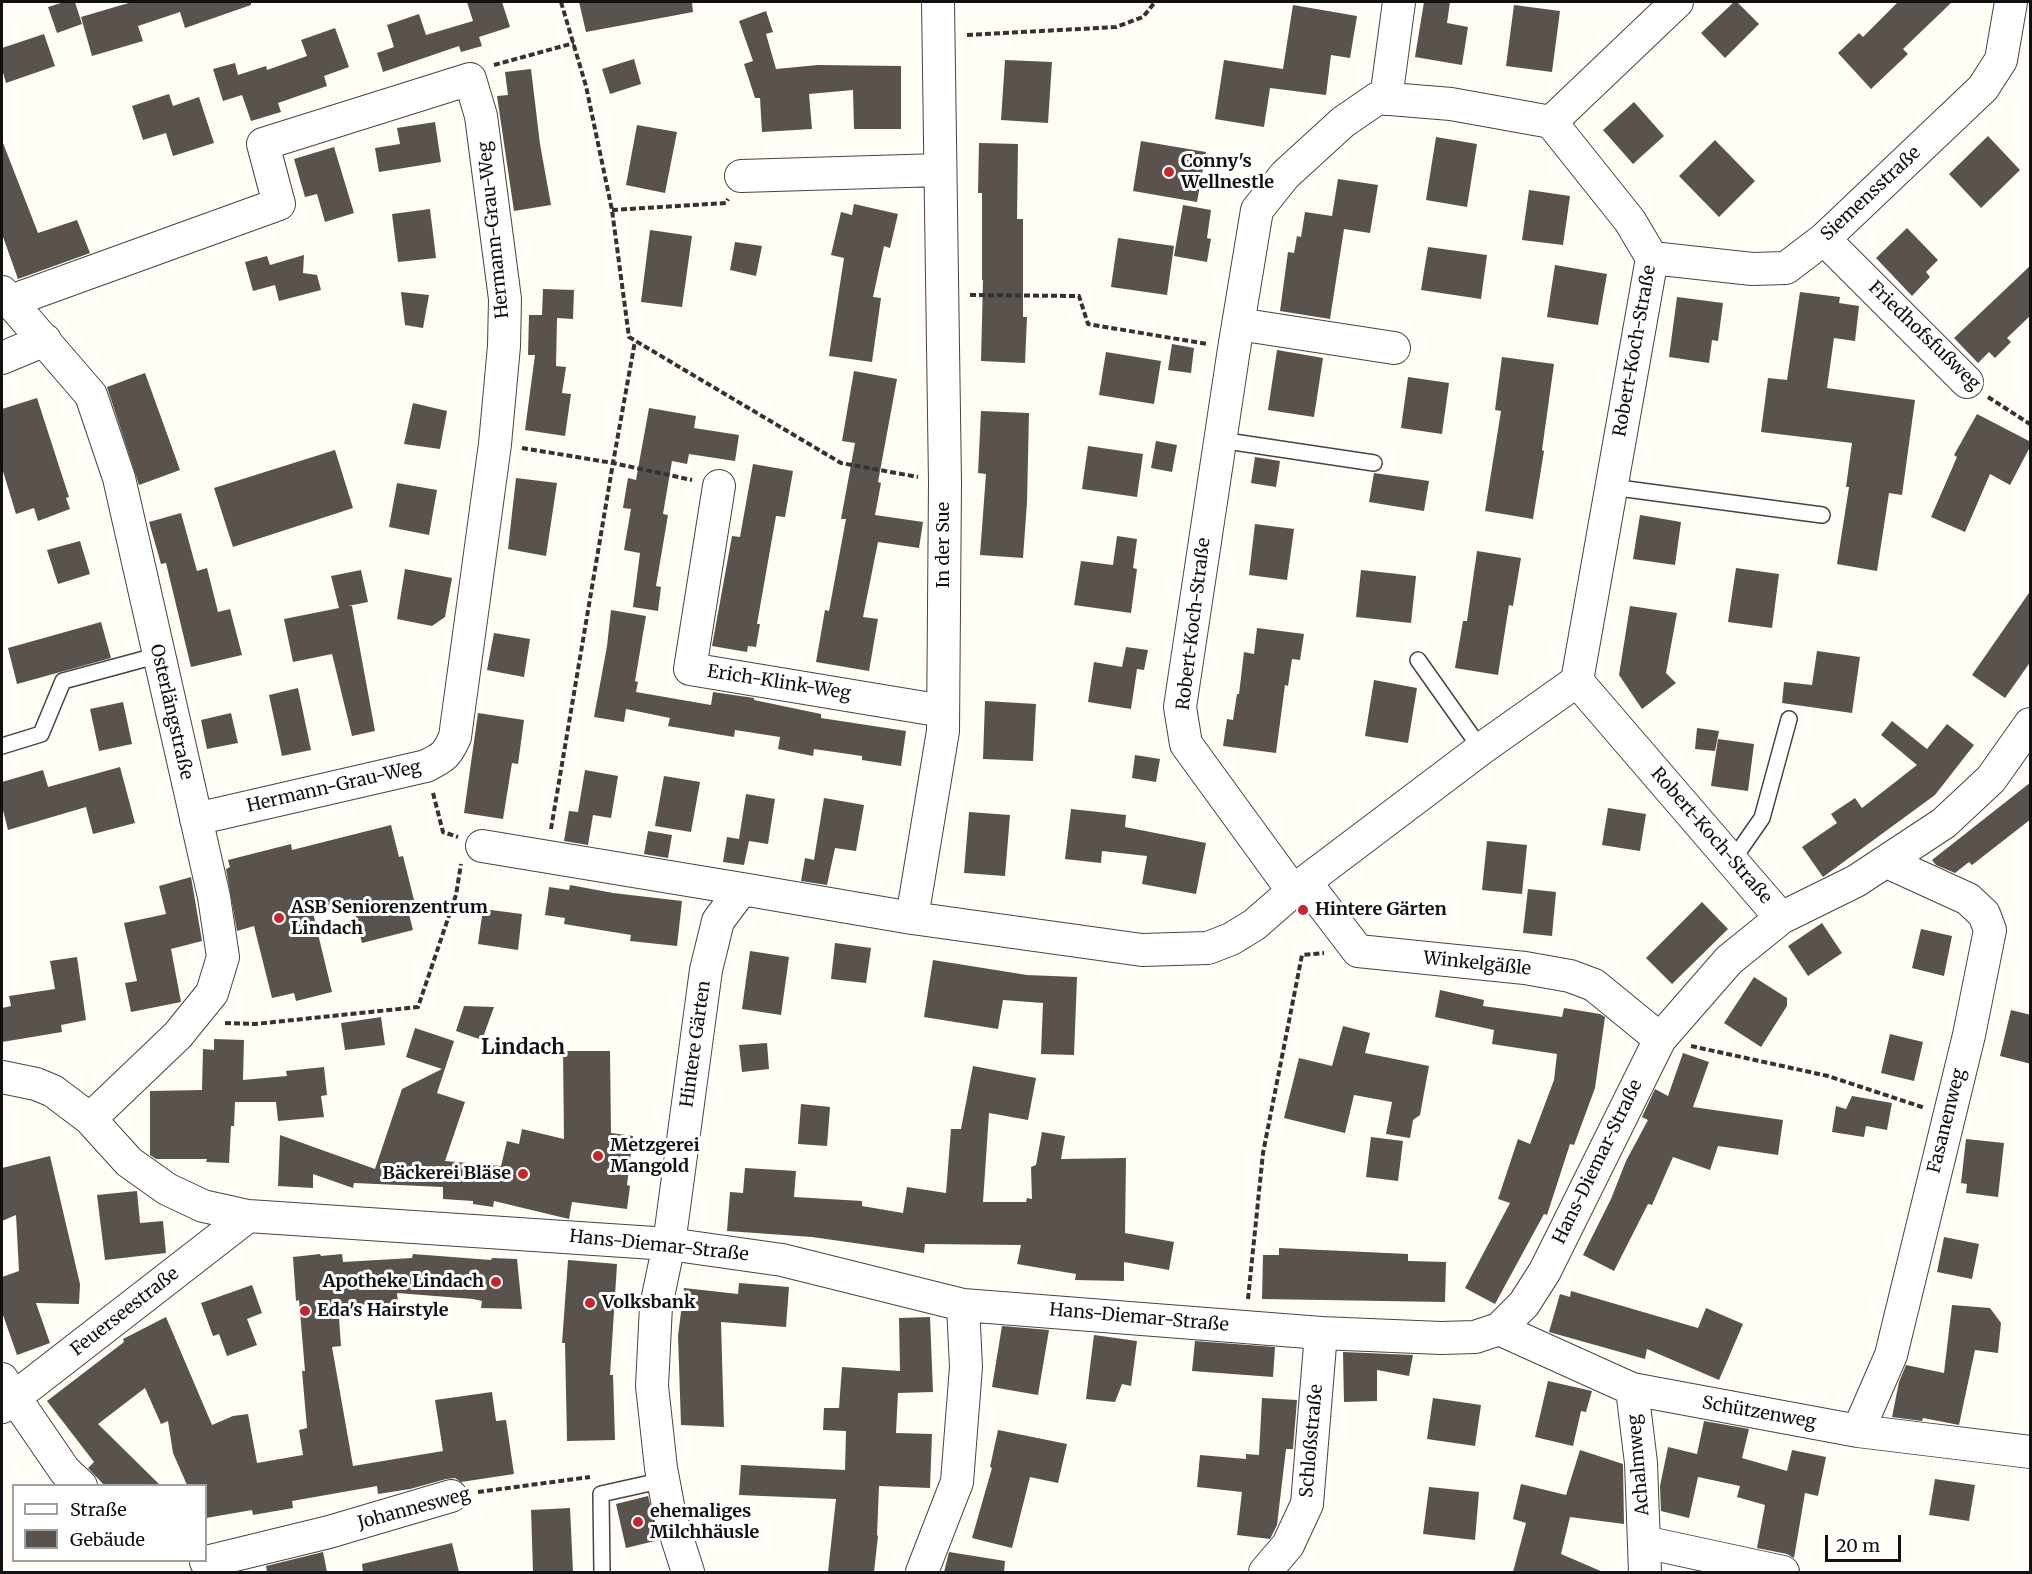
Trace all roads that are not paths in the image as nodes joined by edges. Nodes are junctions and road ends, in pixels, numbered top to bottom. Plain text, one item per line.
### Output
1 (938, 2) edge
2 (1399, 2) edge
3 (1677, 2) edge
4 (2011, 2) edge
5 (1386, 99) junction
6 (1551, 122) junction
7 (940, 170) junction
8 (741, 176) road end
9 (1824, 239) junction
10 (1652, 258) junction
11 (6, 296) edge
12 (1236, 336) junction
13 (45, 340) junction
14 (1394, 348) dead end
15 (2, 358) edge
16 (1967, 382) road end
17 (1220, 440) junction
18 (1374, 463) dead end
19 (719, 486) road end
20 (1611, 487) junction
21 (1822, 515) dead end
22 (159, 655) junction
23 (1418, 660) dead end
24 (1577, 681) junction
25 (944, 711) junction
26 (1789, 719) dead end
27 (2031, 724) edge
28 (2, 746) edge
29 (1481, 749) junction
30 (196, 819) junction
31 (474, 843) road end
32 (1732, 861) junction
33 (1887, 861) junction
34 (1300, 887) junction
35 (742, 889) junction
36 (912, 918) junction
37 (1781, 918) junction
38 (1659, 1039) junction
39 (2, 1077) edge
40 (90, 1119) junction
41 (248, 1216) junction
42 (669, 1244) junction
43 (963, 1305) junction
44 (1499, 1329) junction
45 (1322, 1333) junction
46 (1632, 1389) junction
47 (6, 1395) edge
48 (1858, 1431) junction
49 (2031, 1452) edge
50 (664, 1480) junction
51 (80, 1484) edge
52 (451, 1496) road end
53 (1644, 1542) junction
54 (207, 1565) edge
55 (602, 1572) edge
56 (688, 1572) edge
57 (922, 1572) edge
58 (1265, 1572) edge
59 (1645, 1572) edge
60 (1783, 1572) edge

1 - 7 street, In der Sue
2 - 5 street
3 - 6 street
4 - 9 street, Siemensstraße
5 - 6 street, Robert-Koch-Straße
5 - 12 street, Robert-Koch-Straße
6 - 10 street, Robert-Koch-Straße
7 - 8 street
7 - 25 street, In der Sue
9 - 10 street, Siemensstraße
9 - 16 street, Friedhofsfußweg
10 - 20 street, Robert-Koch-Straße
11 - 13 street, Osterlängstraße
11 - 30 street, Hermann-Grau-Weg
12 - 14 street
12 - 17 street, Robert-Koch-Straße
13 - 15 street
13 - 22 street, Osterlängstraße
17 - 18 lane
17 - 34 street, Robert-Koch-Straße
19 - 25 street, Erich-Klink-Weg
20 - 21 lane
20 - 24 street, Robert-Koch-Straße
22 - 28 lane
22 - 30 street, Osterlängstraße
23 - 29 lane
24 - 29 street
24 - 32 street, Robert-Koch-Straße
25 - 36 street, In der Sue
26 - 32 lane
27 - 33 street, Hans-Diemar-Straße
29 - 34 street
30 - 40 street, Osterlängstraße
31 - 35 street
32 - 37 street, Robert-Koch-Straße
33 - 37 street, Hans-Diemar-Straße
33 - 48 street, Fasanenweg
34 - 36 street
34 - 38 street, Winkelgäßle
35 - 36 street
35 - 42 street, Hintere Gärten
37 - 38 street, Hans-Diemar-Straße
38 - 44 street, Hans-Diemar-Straße
39 - 40 street, Hans-Diemar-Straße
40 - 41 street, Hans-Diemar-Straße
41 - 42 street, Hans-Diemar-Straße
41 - 47 street, Feuerseestraße
42 - 43 street, Hans-Diemar-Straße
42 - 50 street, Hintere Gärten
43 - 45 street, Hans-Diemar-Straße
43 - 57 street
44 - 45 street, Hans-Diemar-Straße
44 - 46 street, Schützenweg
45 - 58 street, Schloßstraße
46 - 48 street, Schützenweg
46 - 53 street, Achalmweg
47 - 51 street
48 - 49 street, Schützenweg
50 - 55 lane
50 - 56 street, Hintere Gärten
52 - 54 street, Johannesweg
53 - 59 street, Achalmweg
53 - 60 street, Achalmweg

